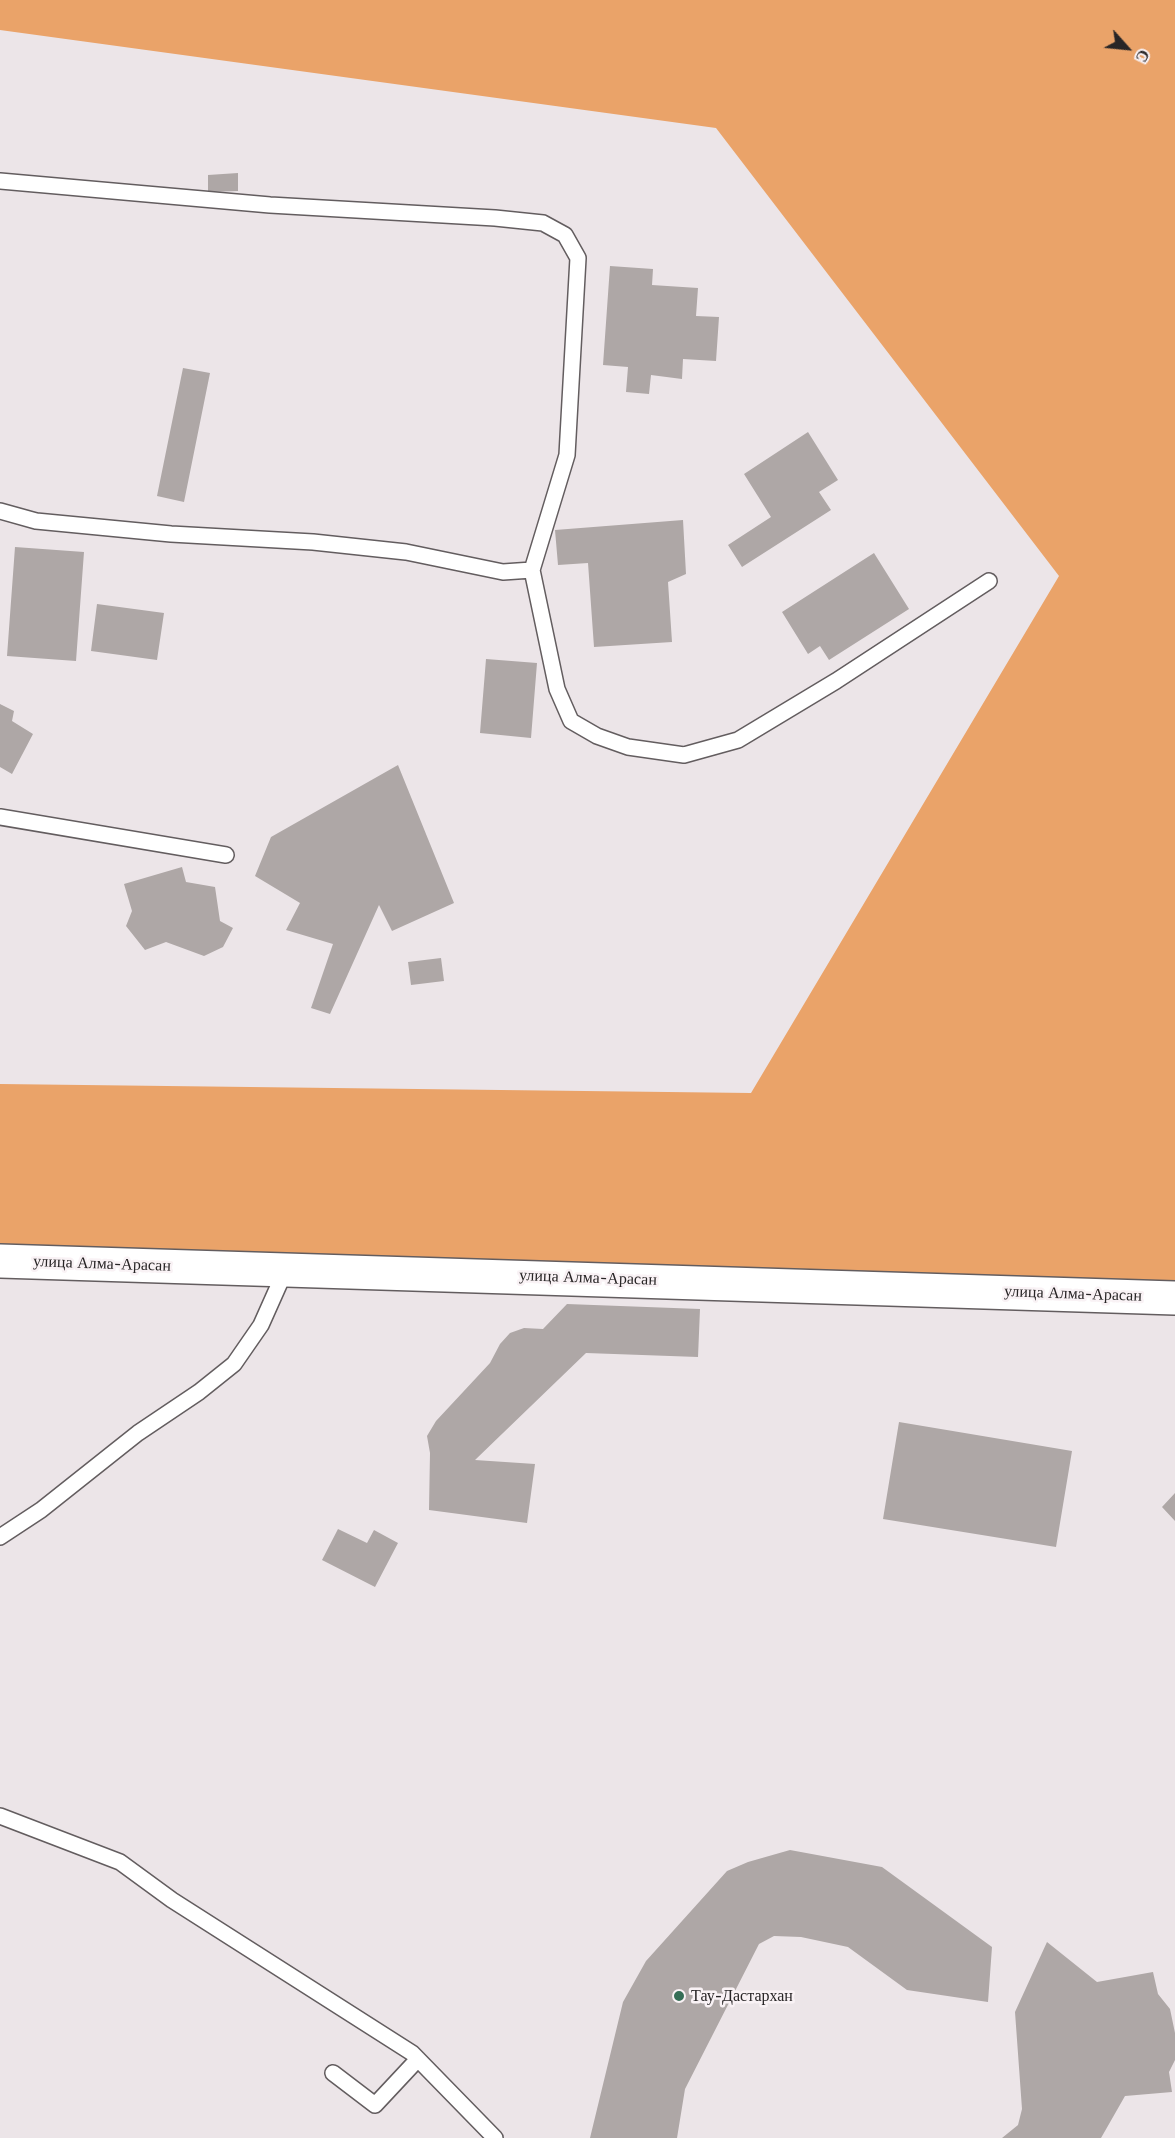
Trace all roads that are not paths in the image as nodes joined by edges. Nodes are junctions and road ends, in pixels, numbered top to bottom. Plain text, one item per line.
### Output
1 (0, 181) edge
2 (0, 511) edge
3 (532, 570) junction
4 (989, 581) dead end
5 (0, 817) edge
6 (226, 855) dead end
7 (0, 1261) edge
8 (286, 1269) junction
9 (1175, 1298) edge
10 (0, 1537) edge
11 (0, 1816) edge
12 (418, 2059) junction
13 (333, 2073) dead end
14 (495, 2138) edge

1 - 3 lane
2 - 3 lane
3 - 4 lane
5 - 6 lane
7 - 8 main road, улица Алма-Арасан
8 - 9 main road, улица Алма-Арасан
8 - 10 lane
11 - 12 lane
12 - 13 lane
12 - 14 lane

